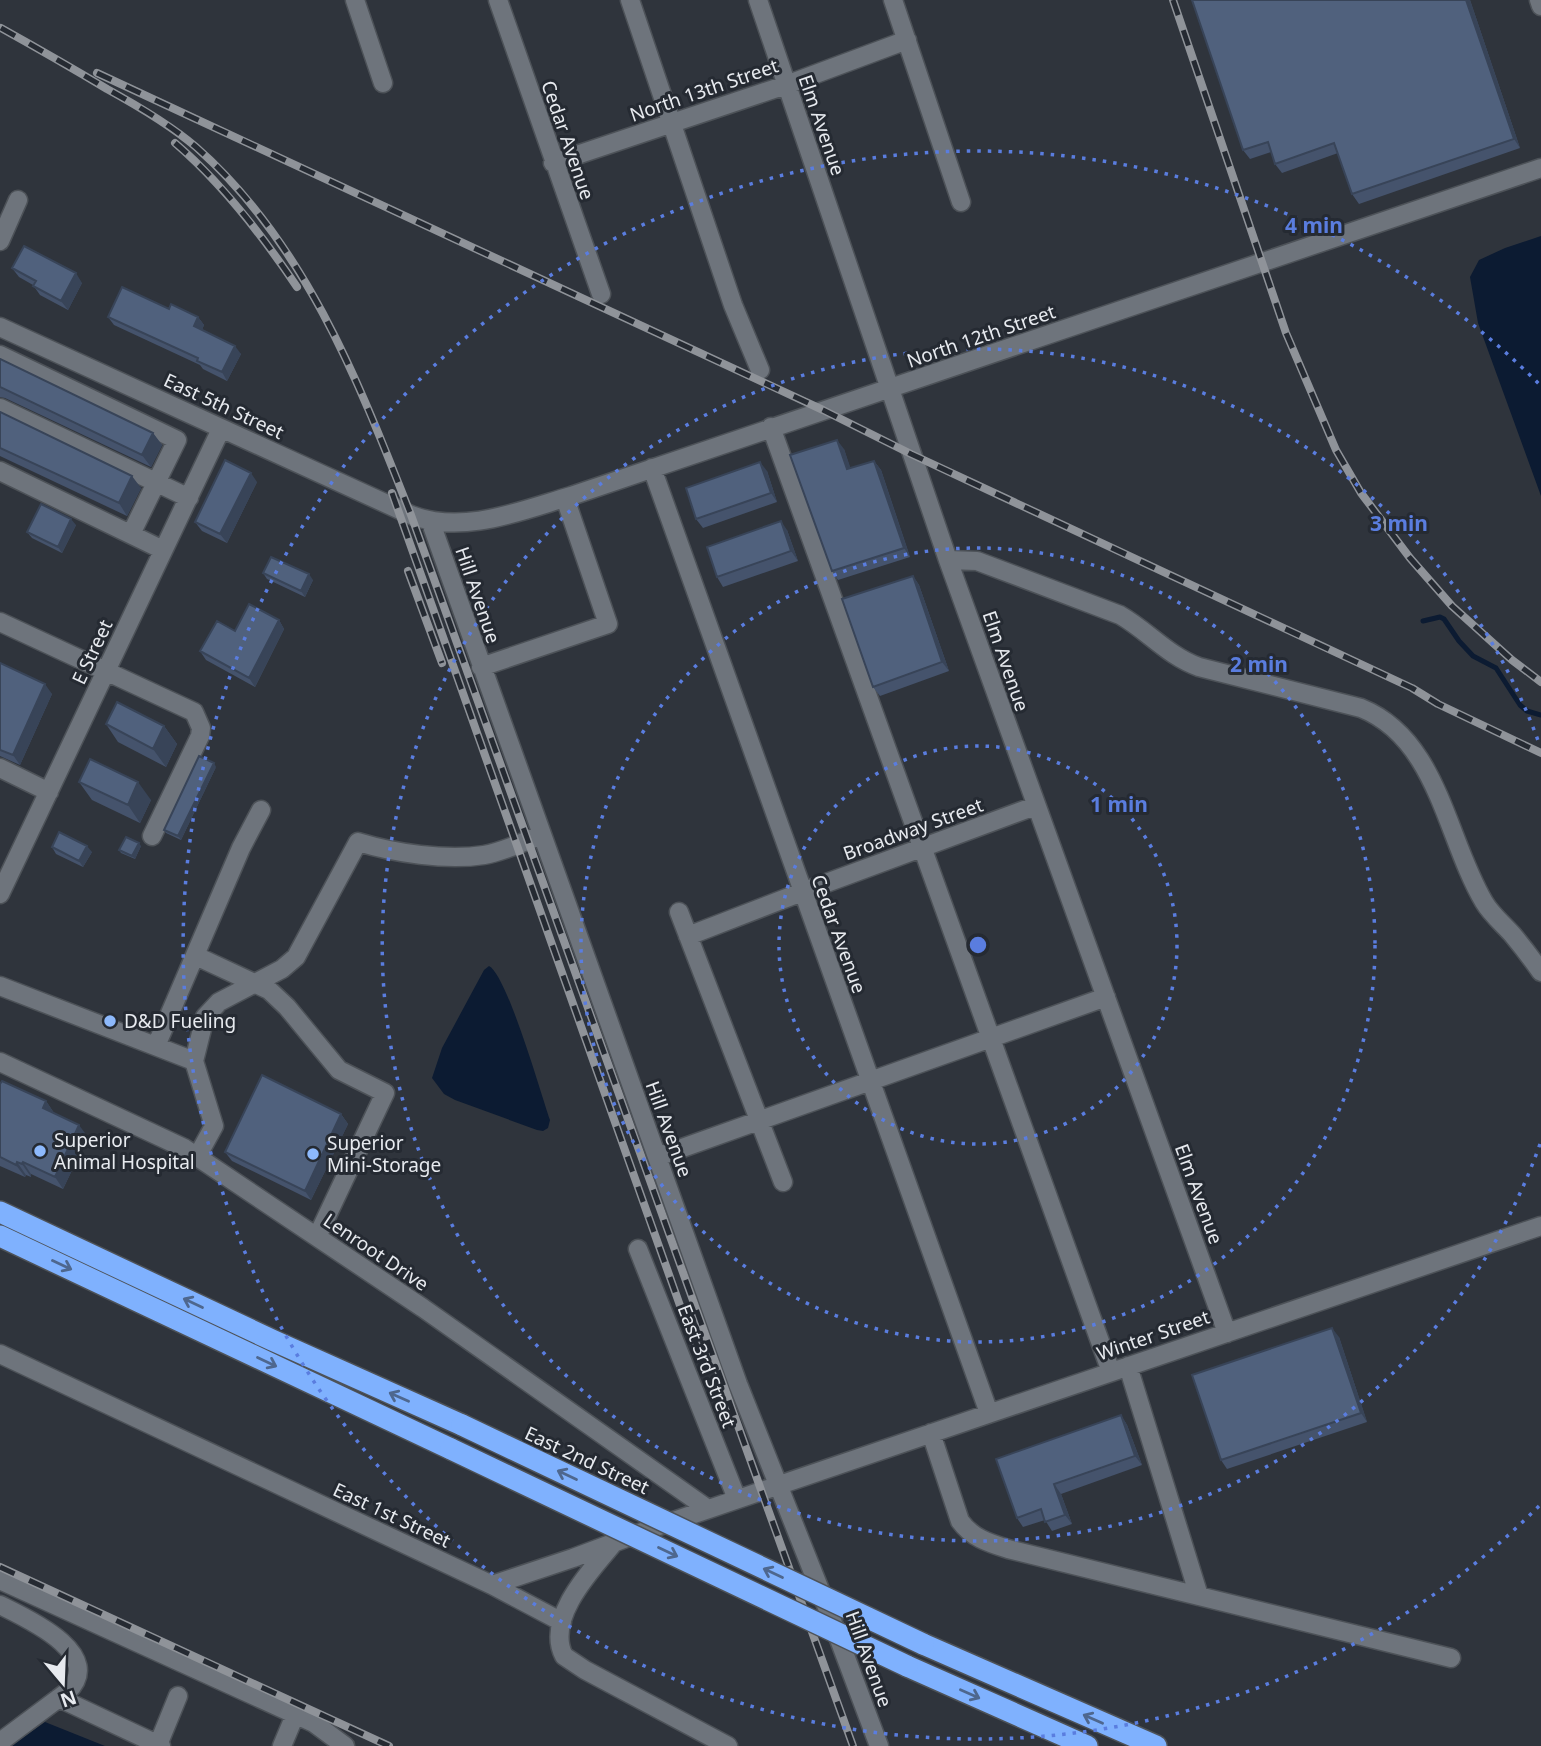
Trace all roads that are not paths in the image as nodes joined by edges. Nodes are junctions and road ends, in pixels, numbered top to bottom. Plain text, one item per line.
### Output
1 (355, 0) edge
2 (498, 0) edge
3 (630, 0) edge
4 (758, 0) edge
5 (893, 0) edge
6 (1539, 0) edge
7 (1541, 6) edge
8 (907, 40) junction
9 (383, 83) dead end
10 (786, 85) junction
11 (671, 124) junction
12 (553, 163) junction
13 (1541, 168) edge
14 (18, 200) dead end
15 (961, 202) dead end
16 (0, 241) edge
17 (601, 294) dead end
18 (0, 327) edge
19 (0, 355) edge
20 (760, 370) dead end
21 (889, 389) junction
22 (0, 408) edge
23 (771, 427) junction
24 (221, 429) junction
25 (652, 468) junction
26 (0, 471) edge
27 (156, 482) junction
28 (188, 498) junction
29 (565, 498) junction
30 (430, 523) junction
31 (131, 534) junction
32 (163, 550) junction
33 (948, 560) junction
34 (0, 622) edge
35 (481, 667) junction
36 (106, 671) junction
37 (0, 768) edge
38 (49, 792) junction
39 (1035, 806) junction
40 (261, 810) dead end
41 (541, 835) junction
42 (152, 836) dead end
43 (922, 848) junction
44 (802, 891) junction
45 (0, 894) edge
46 (679, 912) dead end
47 (688, 936) junction
48 (196, 956) junction
49 (1541, 972) edge
50 (256, 983) junction
51 (0, 986) edge
52 (1106, 997) junction
53 (991, 1038) junction
54 (156, 1046) junction
55 (194, 1060) junction
56 (0, 1062) edge
57 (869, 1081) junction
58 (759, 1121) junction
59 (197, 1157) junction
60 (657, 1157) junction
61 (783, 1182) dead end
62 (0, 1212) edge
63 (1541, 1226) edge
64 (0, 1236) edge
65 (317, 1237) junction
66 (638, 1248) dead end
67 (1227, 1333) junction
68 (0, 1354) edge
69 (1120, 1369) junction
70 (989, 1413) junction
71 (931, 1433) junction
72 (778, 1485) junction
73 (737, 1499) junction
74 (708, 1509) junction
75 (614, 1542) junction
76 (0, 1580) edge
77 (492, 1585) junction
78 (1199, 1595) junction
79 (823, 1597) junction
80 (0, 1605) edge
81 (562, 1622) junction
82 (1451, 1658) dead end
83 (178, 1696) dead end
84 (59, 1698) junction
85 (295, 1715) junction
86 (0, 1742) edge
87 (160, 1745) edge
88 (282, 1746) edge
89 (345, 1746) edge
90 (728, 1746) edge
91 (879, 1746) edge
92 (1087, 1746) edge
93 (1156, 1746) edge

1 - 9 street
2 - 12 street, Cedar Avenue
3 - 11 street
4 - 10 street, Elm Avenue
5 - 8 street
6 - 7 street
8 - 10 street, North 13th Street
8 - 15 street
10 - 11 street, North 13th Street
10 - 21 street, Elm Avenue
11 - 12 street, North 13th Street
11 - 20 street
12 - 17 street, Cedar Avenue
13 - 21 street, North 12th Street
14 - 16 street
18 - 24 street, East 5th Street
19 - 27 street
21 - 23 street, North 12th Street
21 - 33 street, Elm Avenue
22 - 27 street
23 - 25 street, North 12th Street
23 - 43 street
24 - 28 street, E Street
24 - 30 street, East 5th Street
25 - 29 street, North 12th Street
25 - 44 street, Cedar Avenue
26 - 31 street
27 - 28 street
27 - 31 street
28 - 32 street, E Street
29 - 30 street, North 12th Street
29 - 35 street
30 - 35 street, Hill Avenue
31 - 32 street
32 - 36 street, E Street
33 - 39 street, Elm Avenue
33 - 49 street
34 - 36 street
35 - 41 street, Hill Avenue
36 - 38 street, E Street
36 - 42 street
37 - 38 street
38 - 45 street, E Street
39 - 43 street, Broadway Street
39 - 52 street, Elm Avenue
40 - 48 street
41 - 50 street
41 - 60 street, Hill Avenue
43 - 44 street, Broadway Street
43 - 53 street
44 - 47 street, Broadway Street
44 - 57 street, Cedar Avenue
46 - 47 street
47 - 58 street
48 - 50 street
48 - 54 street
50 - 55 street
50 - 65 street
51 - 54 street
52 - 53 street
52 - 67 street, Elm Avenue
53 - 57 street
53 - 69 street
54 - 55 street
55 - 59 street
56 - 59 street, Lenroot Drive
57 - 58 street
57 - 70 street, Cedar Avenue
58 - 60 street
58 - 61 street
59 - 65 street, Lenroot Drive
60 - 72 street, Hill Avenue
79 -> 62 highway, East 2nd Street, bridge
63 - 67 street, Winter Street
64 -> 92 highway, bridge
65 - 74 street, Lenroot Drive
66 - 73 street, East 3rd Street
67 - 69 street, Winter Street
68 - 77 street, East 1st Street
69 - 70 street, Winter Street
69 - 78 street
70 - 71 street, Winter Street
71 - 72 street, Winter Street
71 - 78 street
72 - 73 street
72 - 79 street, Hill Avenue
73 - 74 street
74 - 75 street
75 - 77 street
75 - 81 street
76 - 85 street
77 - 81 street, East 1st Street
78 - 82 street
79 - 91 street, Hill Avenue
93 -> 79 highway, East 2nd Street, bridge
80 - 84 street
81 - 90 street
83 - 87 street
84 - 86 street
84 - 87 street
85 - 88 street
85 - 89 street

